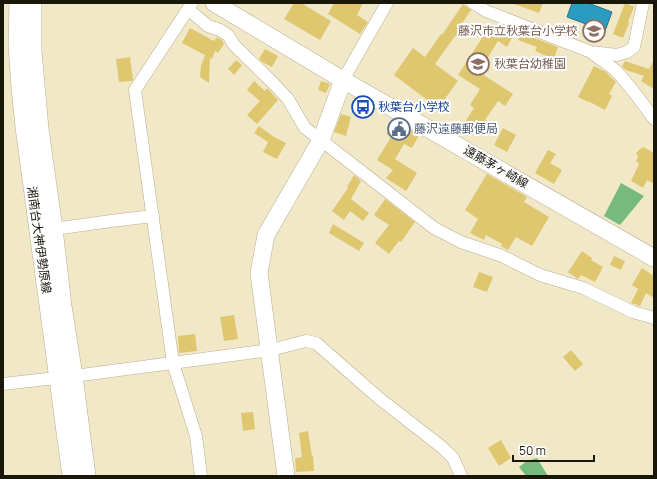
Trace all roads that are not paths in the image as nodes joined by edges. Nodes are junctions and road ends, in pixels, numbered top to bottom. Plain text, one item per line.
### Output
1 (18, 3) edge
2 (33, 3) edge
3 (214, 3) edge
4 (386, 3) edge
5 (473, 3) edge
6 (643, 3) edge
7 (190, 6) edge
8 (591, 52) junction
9 (343, 80) junction
10 (654, 119) edge
11 (321, 140) junction
12 (153, 216) junction
13 (54, 229) junction
14 (654, 258) edge
15 (654, 318) edge
16 (270, 350) junction
17 (173, 363) junction
18 (66, 377) junction
19 (3, 384) edge
20 (72, 476) edge
21 (87, 476) edge
22 (201, 476) edge
23 (286, 476) edge
24 (461, 476) edge

1 - 18 street, 湘南台大神伊勢原線
2 - 13 street, 湘南台大神伊勢原線
3 - 9 street, 遠藤茅ヶ崎線
4 - 9 street
5 - 8 street
6 - 8 street
7 - 11 street
7 - 12 street
8 - 10 street
9 - 11 street
9 - 14 street, 遠藤茅ヶ崎線
11 - 15 street
11 - 16 street
12 - 13 street
12 - 17 street
13 - 18 street, 湘南台大神伊勢原線
16 - 17 street
16 - 23 street
16 - 24 street
17 - 18 street
17 - 22 street
18 - 19 street
18 - 20 street, 湘南台大神伊勢原線
18 - 21 street, 湘南台大神伊勢原線

